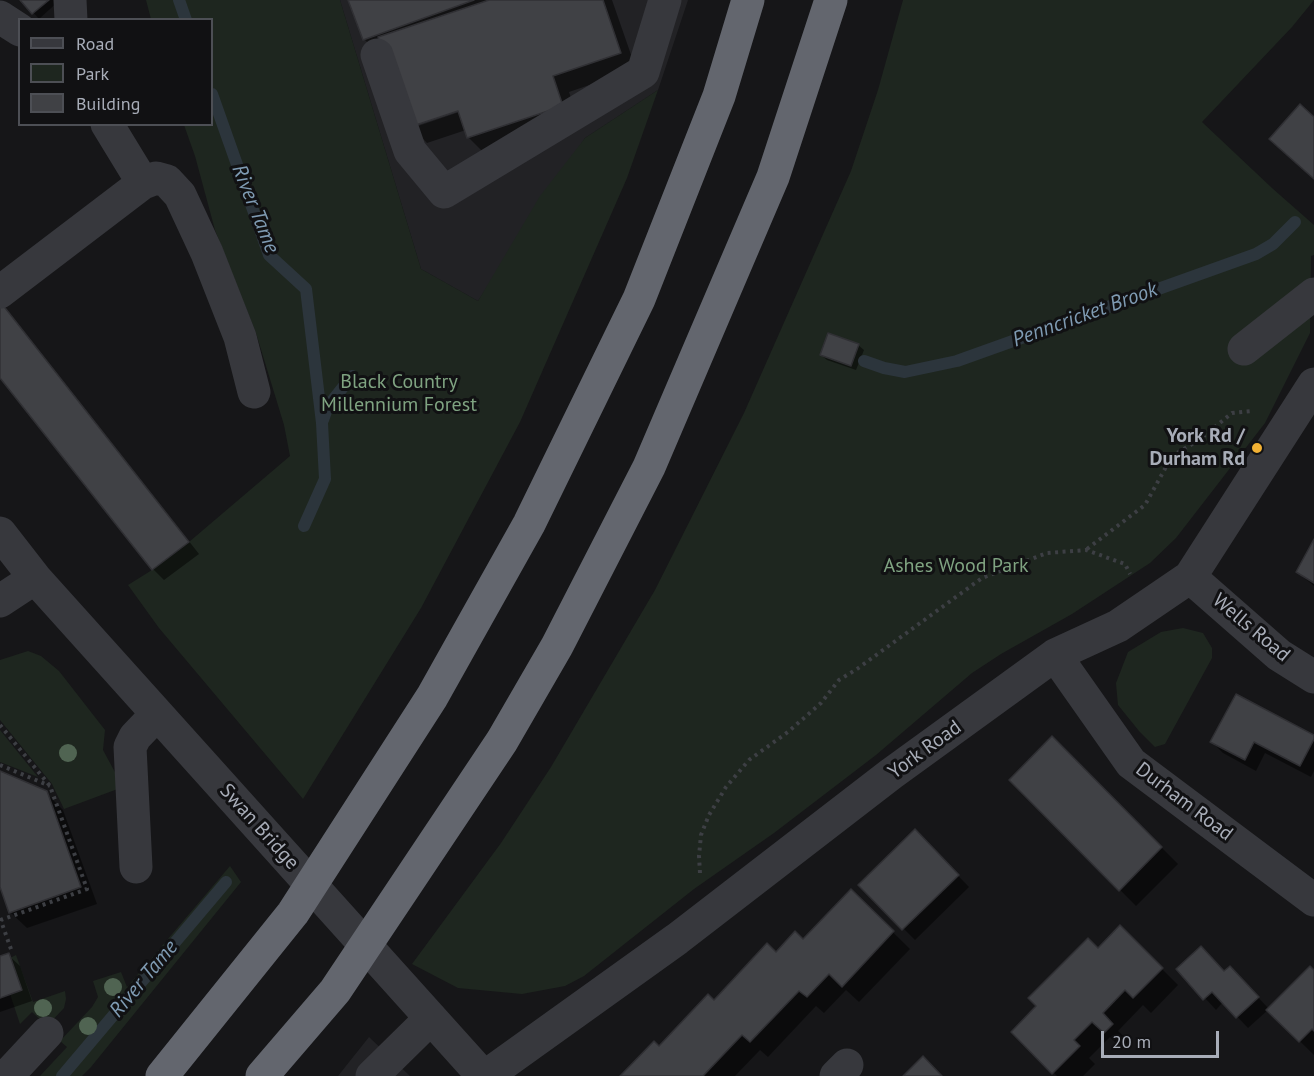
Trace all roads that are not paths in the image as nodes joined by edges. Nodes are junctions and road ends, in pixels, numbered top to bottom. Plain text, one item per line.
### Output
1 (70, 0) edge
2 (665, 0) edge
3 (748, 0) edge
4 (831, 0) edge
5 (0, 17) edge
6 (71, 18) edge
7 (18, 29) edge
8 (377, 55) dead end
9 (108, 126) edge
10 (143, 183) junction
11 (0, 292) edge
12 (1314, 294) edge
13 (1244, 349) dead end
14 (1314, 384) edge
15 (254, 392) dead end
16 (0, 533) edge
17 (1190, 577) junction
18 (35, 578) junction
19 (0, 601) edge
20 (1055, 655) junction
21 (1314, 676) edge
22 (157, 714) junction
23 (136, 867) dead end
24 (1314, 900) edge
25 (431, 1018) junction
26 (47, 1033) dead end
27 (474, 1072) edge
28 (7, 1076) edge
29 (162, 1076) edge
30 (262, 1076) edge
31 (372, 1076) edge

1 - 6 street
2 - 8 street
3 - 29 highway
4 - 30 highway
5 - 7 street
9 - 10 street
10 - 11 street
10 - 15 street
12 - 13 street
14 - 17 street, York Road
16 - 18 street, Swan Bridge
17 - 20 street, York Road
17 - 21 street, Wells Road
18 - 19 street
18 - 22 street, Swan Bridge
20 - 24 street, Durham Road
20 - 27 street, York Road
22 - 23 street
22 - 25 street, Swan Bridge
25 - 27 street, Swan Bridge
25 - 31 street
26 - 28 street

